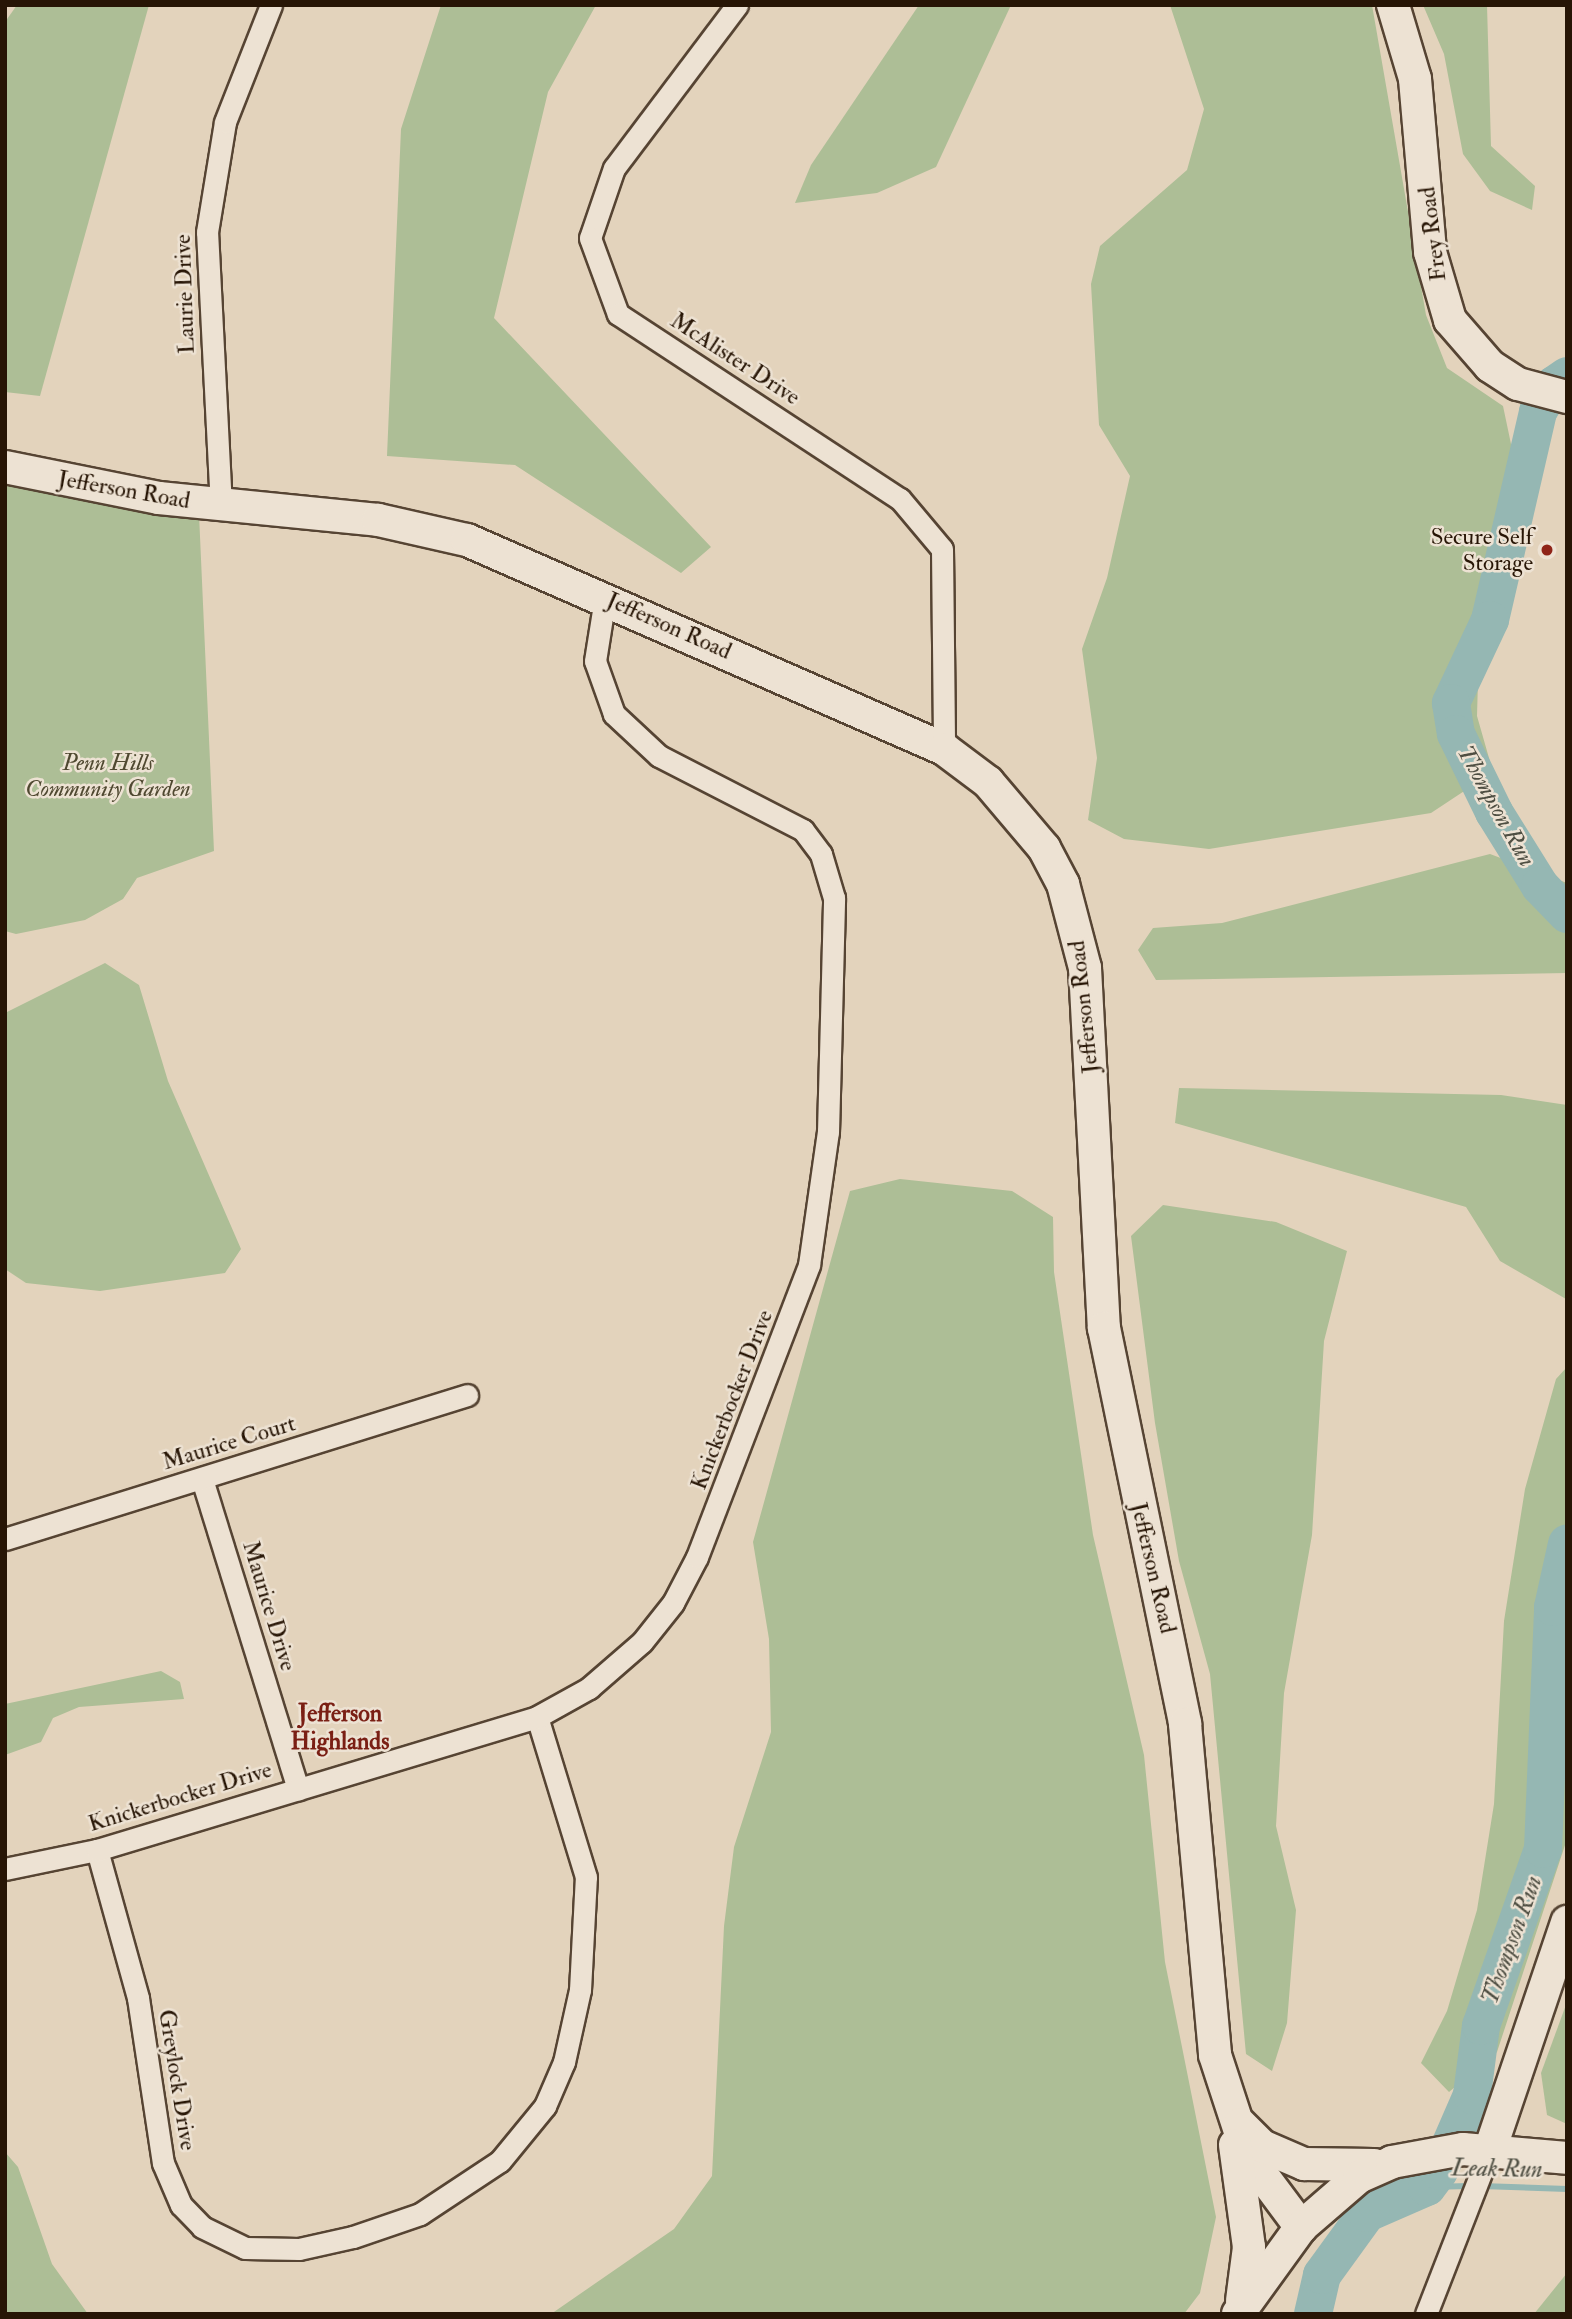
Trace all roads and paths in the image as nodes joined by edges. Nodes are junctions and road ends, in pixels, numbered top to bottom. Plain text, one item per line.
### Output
1 (271, 5) edge
2 (737, 5) edge
3 (1393, 5) edge
4 (1567, 397) edge
5 (5, 467) edge
6 (221, 507) junction
7 (605, 598) junction
8 (944, 749) junction
9 (467, 1395) dead end
10 (202, 1479) junction
11 (5, 1539) edge
12 (537, 1717) junction
13 (298, 1789) junction
14 (97, 1850) junction
15 (5, 1869) edge
16 (1567, 1922) edge
17 (1229, 2109) junction
18 (1480, 2154) junction
19 (1567, 2158) edge
20 (1392, 2162) junction
21 (1301, 2227) junction
22 (1239, 2312) edge
23 (1426, 2314) edge

1 - 6 street, Laurie Drive
2 - 8 street, McAlister Drive
3 - 4 street, Frey Road
5 - 6 street, Jefferson Road
6 - 7 street, Jefferson Road
7 - 8 street, Jefferson Road
7 - 12 street, Knickerbocker Drive
8 - 17 street, Jefferson Road
9 - 10 street, Maurice Court
10 - 11 street, Maurice Court
10 - 13 street, Maurice Drive
12 - 13 street, Knickerbocker Drive
12 - 14 street, Greylock Drive
13 - 14 street, Knickerbocker Drive
14 - 15 street, Knickerbocker Drive
16 - 18 street
17 - 20 street
17 - 21 street, Jefferson Road
17 - 22 street
18 - 19 street
18 - 20 street
18 - 23 street
20 - 21 street
21 - 22 street

